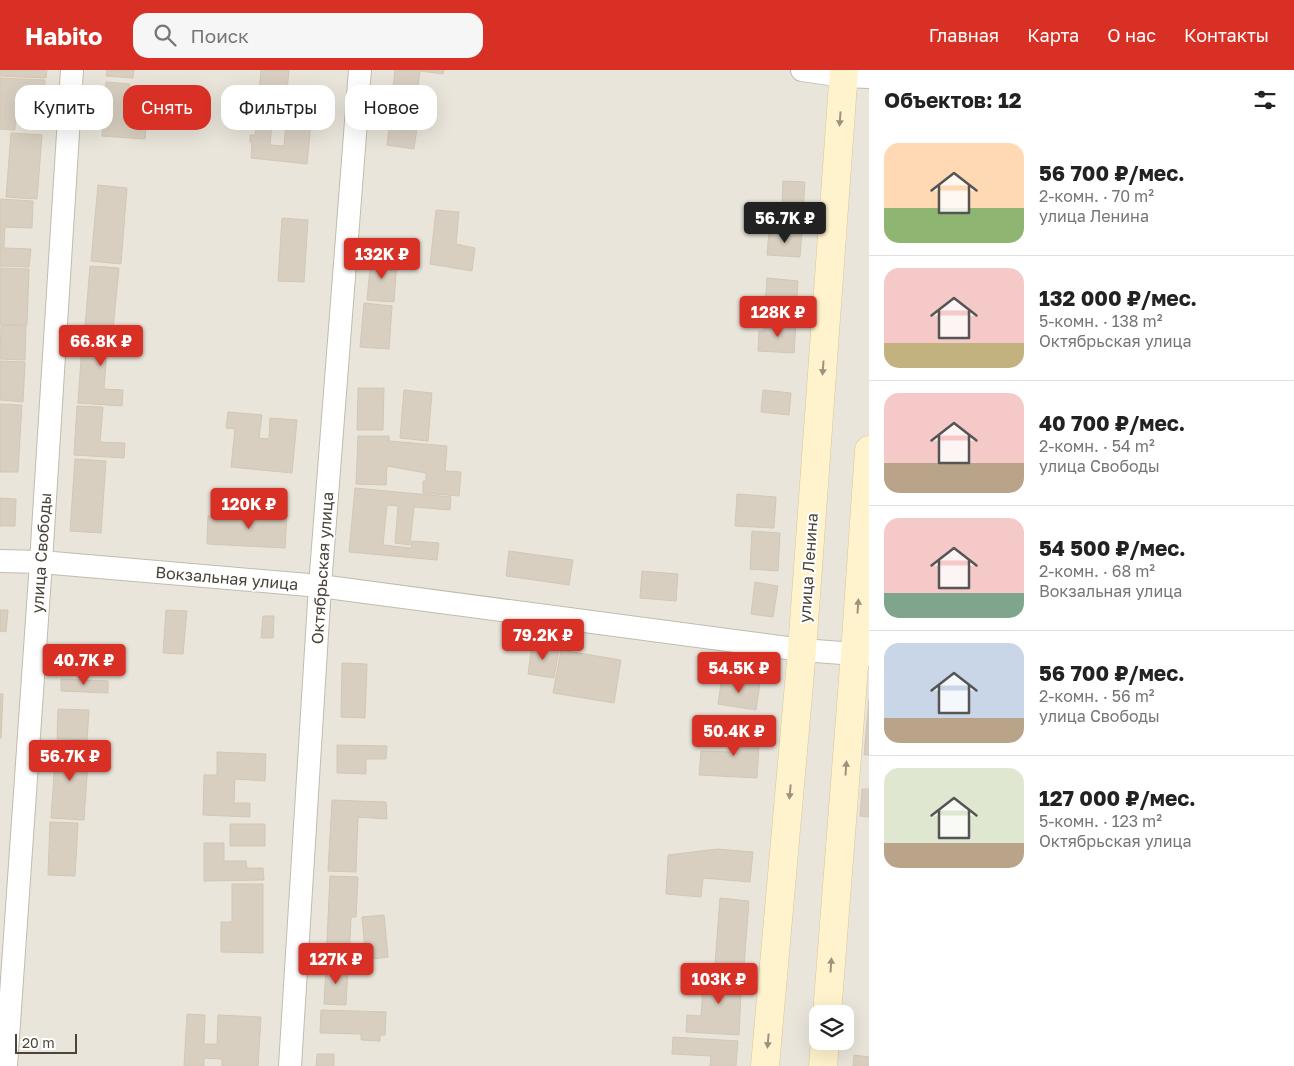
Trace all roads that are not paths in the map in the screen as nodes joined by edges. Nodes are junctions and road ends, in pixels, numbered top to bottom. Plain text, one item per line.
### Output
1 (72, 70) edge
2 (360, 70) edge
3 (802, 70) edge
4 (852, 74) edge
5 (869, 450) edge
6 (0, 561) edge
7 (41, 562) junction
8 (320, 586) junction
9 (802, 650) junction
10 (862, 654) edge
11 (828, 1005) edge
12 (824, 1050) edge
13 (6, 1066) edge
14 (290, 1066) edge
15 (765, 1066) edge
16 (823, 1066) edge

1 - 7 street, улица Свободы
2 - 8 street, Октябрьская улица
3 - 4 street
4 -> 9 street, улица Ленина
10 -> 5 street
6 - 7 street, Вокзальная улица
7 - 8 street, Вокзальная улица
7 - 13 street, улица Свободы
8 - 9 street, Вокзальная улица
8 - 14 street, Октябрьская улица
9 - 10 street, Вокзальная улица
9 -> 15 street, улица Ленина
11 -> 10 street
12 - 16 street

